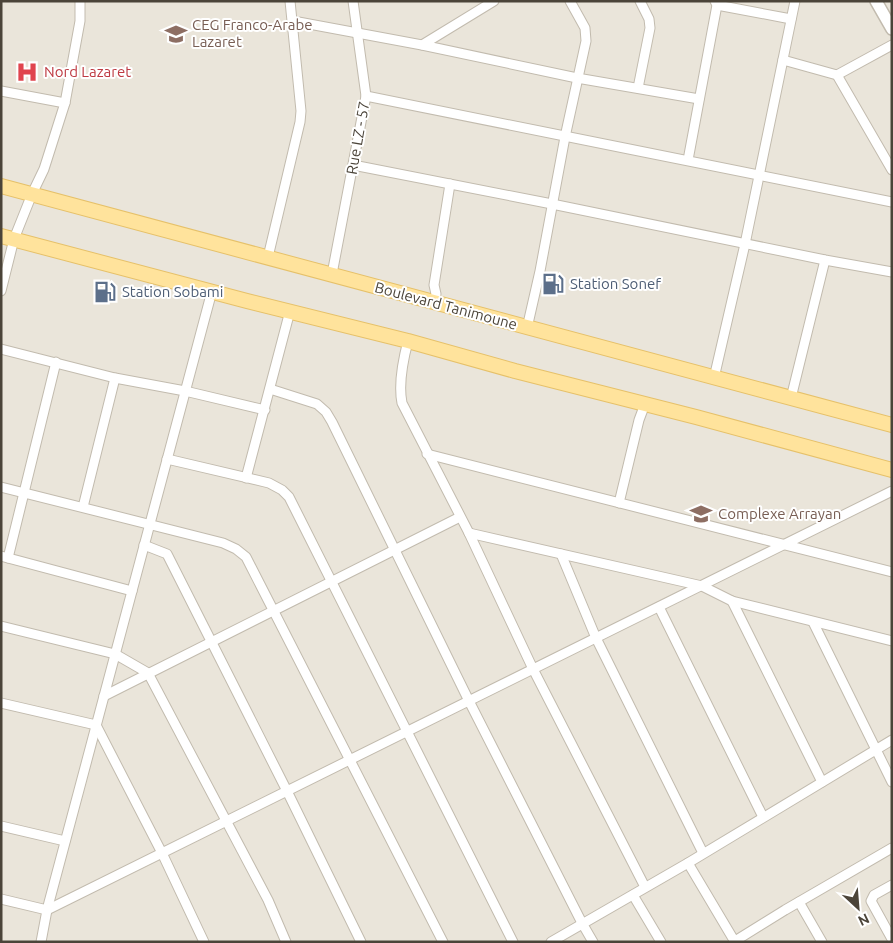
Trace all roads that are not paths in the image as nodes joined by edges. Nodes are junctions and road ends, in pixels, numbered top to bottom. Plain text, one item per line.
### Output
1 (80, 1) edge
2 (290, 1) edge
3 (353, 1) edge
4 (494, 1) edge
5 (570, 1) edge
6 (640, 1) edge
7 (795, 1) edge
8 (876, 1) edge
9 (716, 3) edge
10 (792, 19) junction
11 (293, 20) junction
12 (892, 30) edge
13 (357, 32) junction
14 (422, 45) junction
15 (892, 45) edge
16 (783, 60) junction
17 (837, 75) junction
18 (577, 78) junction
19 (638, 88) junction
20 (1, 91) edge
21 (366, 96) junction
22 (699, 100) junction
23 (65, 103) junction
24 (565, 137) junction
25 (688, 160) junction
26 (353, 165) junction
27 (892, 170) edge
28 (760, 174) junction
29 (450, 184) junction
30 (1, 186) edge
31 (32, 194) junction
32 (892, 202) edge
33 (552, 204) junction
34 (8, 237) edge
35 (745, 244) junction
36 (268, 257) junction
37 (825, 260) junction
38 (892, 272) edge
39 (332, 274) junction
40 (212, 291) junction
41 (1, 292) edge
42 (433, 302) junction
43 (290, 311) junction
44 (527, 328) junction
45 (408, 340) junction
46 (1, 349) edge
47 (56, 362) junction
48 (115, 378) junction
49 (714, 378) junction
50 (270, 389) junction
51 (185, 391) junction
52 (791, 398) junction
53 (645, 404) junction
54 (265, 410) junction
55 (892, 425) edge
56 (427, 454) junction
57 (167, 459) junction
58 (892, 470) edge
59 (246, 478) junction
60 (1, 487) edge
61 (892, 491) edge
62 (23, 493) junction
63 (619, 503) junction
64 (83, 507) junction
65 (460, 517) junction
66 (149, 524) junction
67 (469, 534) junction
68 (144, 545) junction
69 (784, 545) junction
70 (395, 550) junction
71 (561, 554) junction
72 (5, 557) edge
73 (892, 572) edge
74 (332, 581) junction
75 (702, 586) junction
76 (132, 590) junction
77 (732, 601) junction
78 (659, 607) junction
79 (272, 611) junction
80 (813, 622) junction
81 (1, 626) edge
82 (596, 638) junction
83 (212, 641) junction
84 (892, 641) edge
85 (115, 654) junction
86 (533, 669) junction
87 (148, 674) junction
88 (104, 696) junction
89 (469, 701) junction
90 (1, 703) edge
91 (96, 725) junction
92 (408, 732) junction
93 (892, 740) edge
94 (876, 749) junction
95 (349, 760) junction
96 (822, 782) junction
97 (892, 782) edge
98 (287, 791) junction
99 (763, 817) junction
100 (226, 822) junction
101 (1, 826) edge
102 (65, 841) junction
103 (892, 848) edge
104 (162, 853) junction
105 (702, 853) junction
106 (688, 863) junction
107 (892, 885) edge
108 (645, 887) junction
109 (633, 895) junction
110 (1, 899) edge
111 (799, 902) junction
112 (47, 910) junction
113 (582, 923) junction
114 (892, 939) edge
115 (735, 941) edge
116 (41, 942) edge
117 (204, 942) edge
118 (286, 942) edge
119 (361, 942) edge
120 (443, 942) edge
121 (513, 942) edge
122 (551, 942) edge
123 (593, 942) edge
124 (661, 942) edge
125 (822, 942) edge

1 - 23 street
2 - 11 street
3 - 13 street, Rue LZ - 57
4 - 14 street
5 - 18 street
6 - 19 street
7 - 10 street
8 - 12 street
9 - 10 street
9 - 22 street
10 - 16 street
11 - 13 street
11 - 36 street
13 - 14 street
13 - 21 street, Rue LZ - 57
14 - 18 street
15 - 17 street
16 - 17 street
16 - 28 street
17 - 27 street
18 - 19 street
18 - 24 street
19 - 22 street
20 - 23 street
21 - 24 street
21 - 26 street, Rue LZ - 57
22 - 25 street
23 - 31 street
24 - 25 street
24 - 33 street
25 - 28 street
26 - 29 street
26 - 39 street, Rue LZ - 57
28 - 32 street
28 - 35 street
29 - 33 street
29 - 42 street
30 - 31 main road, Boulevard Tanimoune
31 - 34 street
31 - 36 main road, Boulevard Tanimoune
33 - 35 street
33 - 44 street
34 - 40 main road
34 - 41 street
35 - 37 street
35 - 49 street
36 - 39 main road, Boulevard Tanimoune
37 - 38 street
37 - 52 street
39 - 42 main road, Boulevard Tanimoune
40 - 43 main road
40 - 51 street
42 - 44 main road, Boulevard Tanimoune
43 - 45 main road
43 - 50 street
44 - 49 main road, Boulevard Tanimoune
45 - 53 main road
45 - 56 street
46 - 47 street
47 - 48 street
47 - 62 street
48 - 51 street
48 - 64 street
49 - 52 main road, Boulevard Tanimoune
50 - 54 street
50 - 70 street
51 - 54 street
51 - 57 street
52 - 55 main road, Boulevard Tanimoune
53 - 58 main road
53 - 63 street
54 - 59 street
56 - 63 street
56 - 65 street
57 - 59 street
57 - 66 street
59 - 74 street
60 - 62 street
61 - 69 street
62 - 64 street
62 - 72 street
63 - 69 street
64 - 66 street
65 - 67 street
65 - 70 street
66 - 68 street
66 - 79 street
67 - 71 street
67 - 86 street
68 - 76 street
68 - 83 street
69 - 73 street
69 - 75 street
70 - 74 street
70 - 89 street
71 - 75 street
71 - 82 street
72 - 76 street
74 - 79 street
74 - 92 street
75 - 77 street
75 - 78 street
76 - 85 street
77 - 80 street
77 - 96 street
78 - 82 street
78 - 99 street
79 - 83 street
79 - 95 street
80 - 84 street
80 - 94 street
81 - 85 street
82 - 86 street
82 - 105 street
83 - 87 street
83 - 98 street
85 - 87 street
85 - 88 street
86 - 89 street
86 - 108 street
87 - 88 street
87 - 100 street
88 - 91 street
89 - 92 street
89 - 113 street
90 - 91 street
91 - 102 street
91 - 104 street
92 - 95 street
92 - 121 street
93 - 94 street
94 - 96 street
94 - 97 street
95 - 98 street
95 - 120 street
96 - 99 street
98 - 100 street
98 - 119 street
99 - 105 street
100 - 104 street
100 - 118 street
101 - 102 street
102 - 112 street
103 - 111 street
104 - 112 street
104 - 117 street
105 - 106 street
106 - 108 street
106 - 115 street
107 - 114 street
108 - 109 street
109 - 113 street
109 - 124 street
110 - 112 street
111 - 115 street
111 - 125 street
112 - 116 street
113 - 122 street
113 - 123 street

